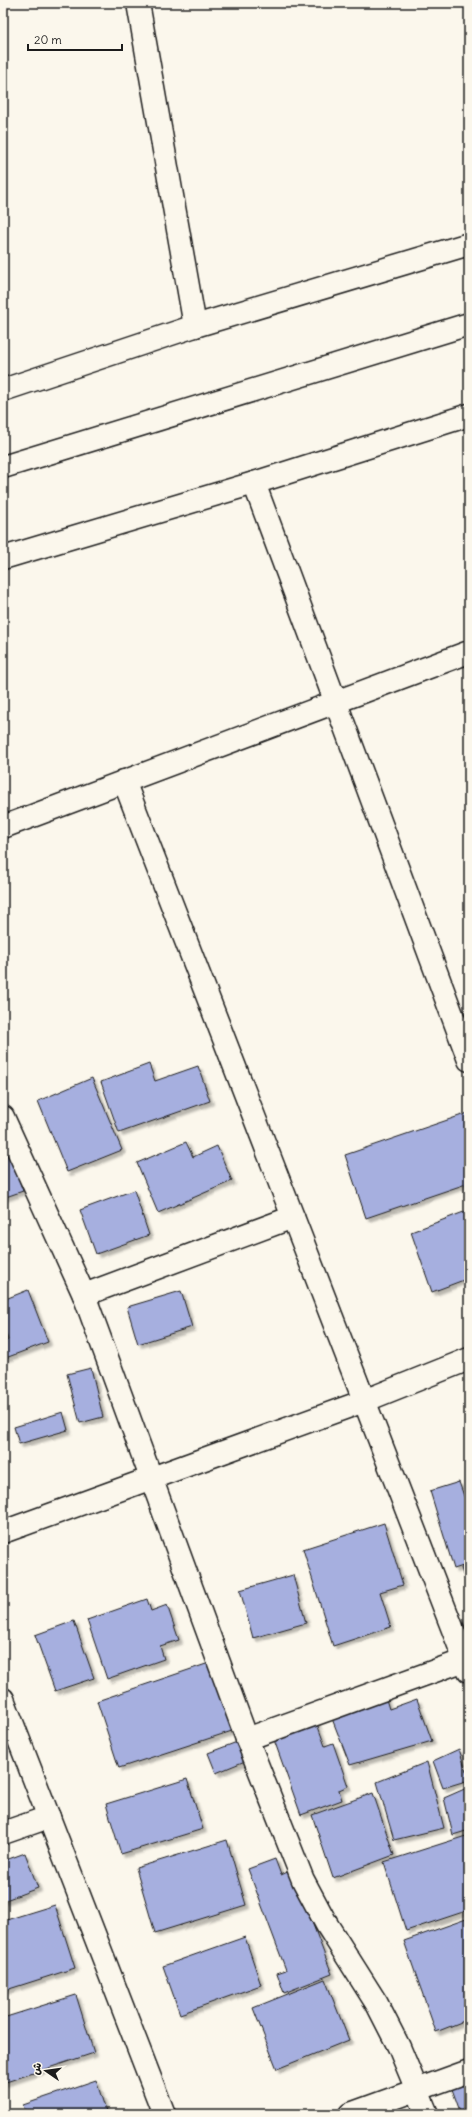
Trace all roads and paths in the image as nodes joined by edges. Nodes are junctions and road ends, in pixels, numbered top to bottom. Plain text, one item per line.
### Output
1 (138, 3) edge
2 (469, 244) edge
3 (469, 324) edge
4 (195, 326) junction
5 (3, 390) edge
6 (469, 415) edge
7 (3, 467) edge
8 (254, 482) junction
9 (3, 558) edge
10 (469, 652) edge
11 (335, 702) junction
12 (124, 781) junction
13 (3, 827) edge
14 (469, 1060) edge
15 (3, 1117) edge
16 (293, 1217) junction
17 (84, 1295) junction
18 (469, 1359) edge
19 (364, 1401) junction
20 (151, 1478) junction
21 (3, 1532) edge
22 (467, 1666) edge
23 (3, 1699) edge
24 (247, 1739) junction
25 (49, 1817) junction
26 (3, 1833) edge
27 (469, 2071) edge
28 (418, 2090) junction
29 (164, 2114) edge
30 (350, 2114) edge
31 (427, 2114) edge

1 - 4 street
2 - 4 street
3 - 7 street
4 - 5 street
6 - 8 street
8 - 9 street
8 - 11 street
10 - 11 street
11 - 12 street
11 - 14 street
12 - 13 street
12 - 16 street
15 - 17 street
16 - 17 street
16 - 19 street
17 - 20 street
18 - 19 street
19 - 20 street
19 - 22 street
20 - 21 street
20 - 24 street
22 - 24 street
23 - 25 street
24 - 28 street
25 - 26 street
25 - 29 street
27 - 28 street
28 - 30 street
28 - 31 street

